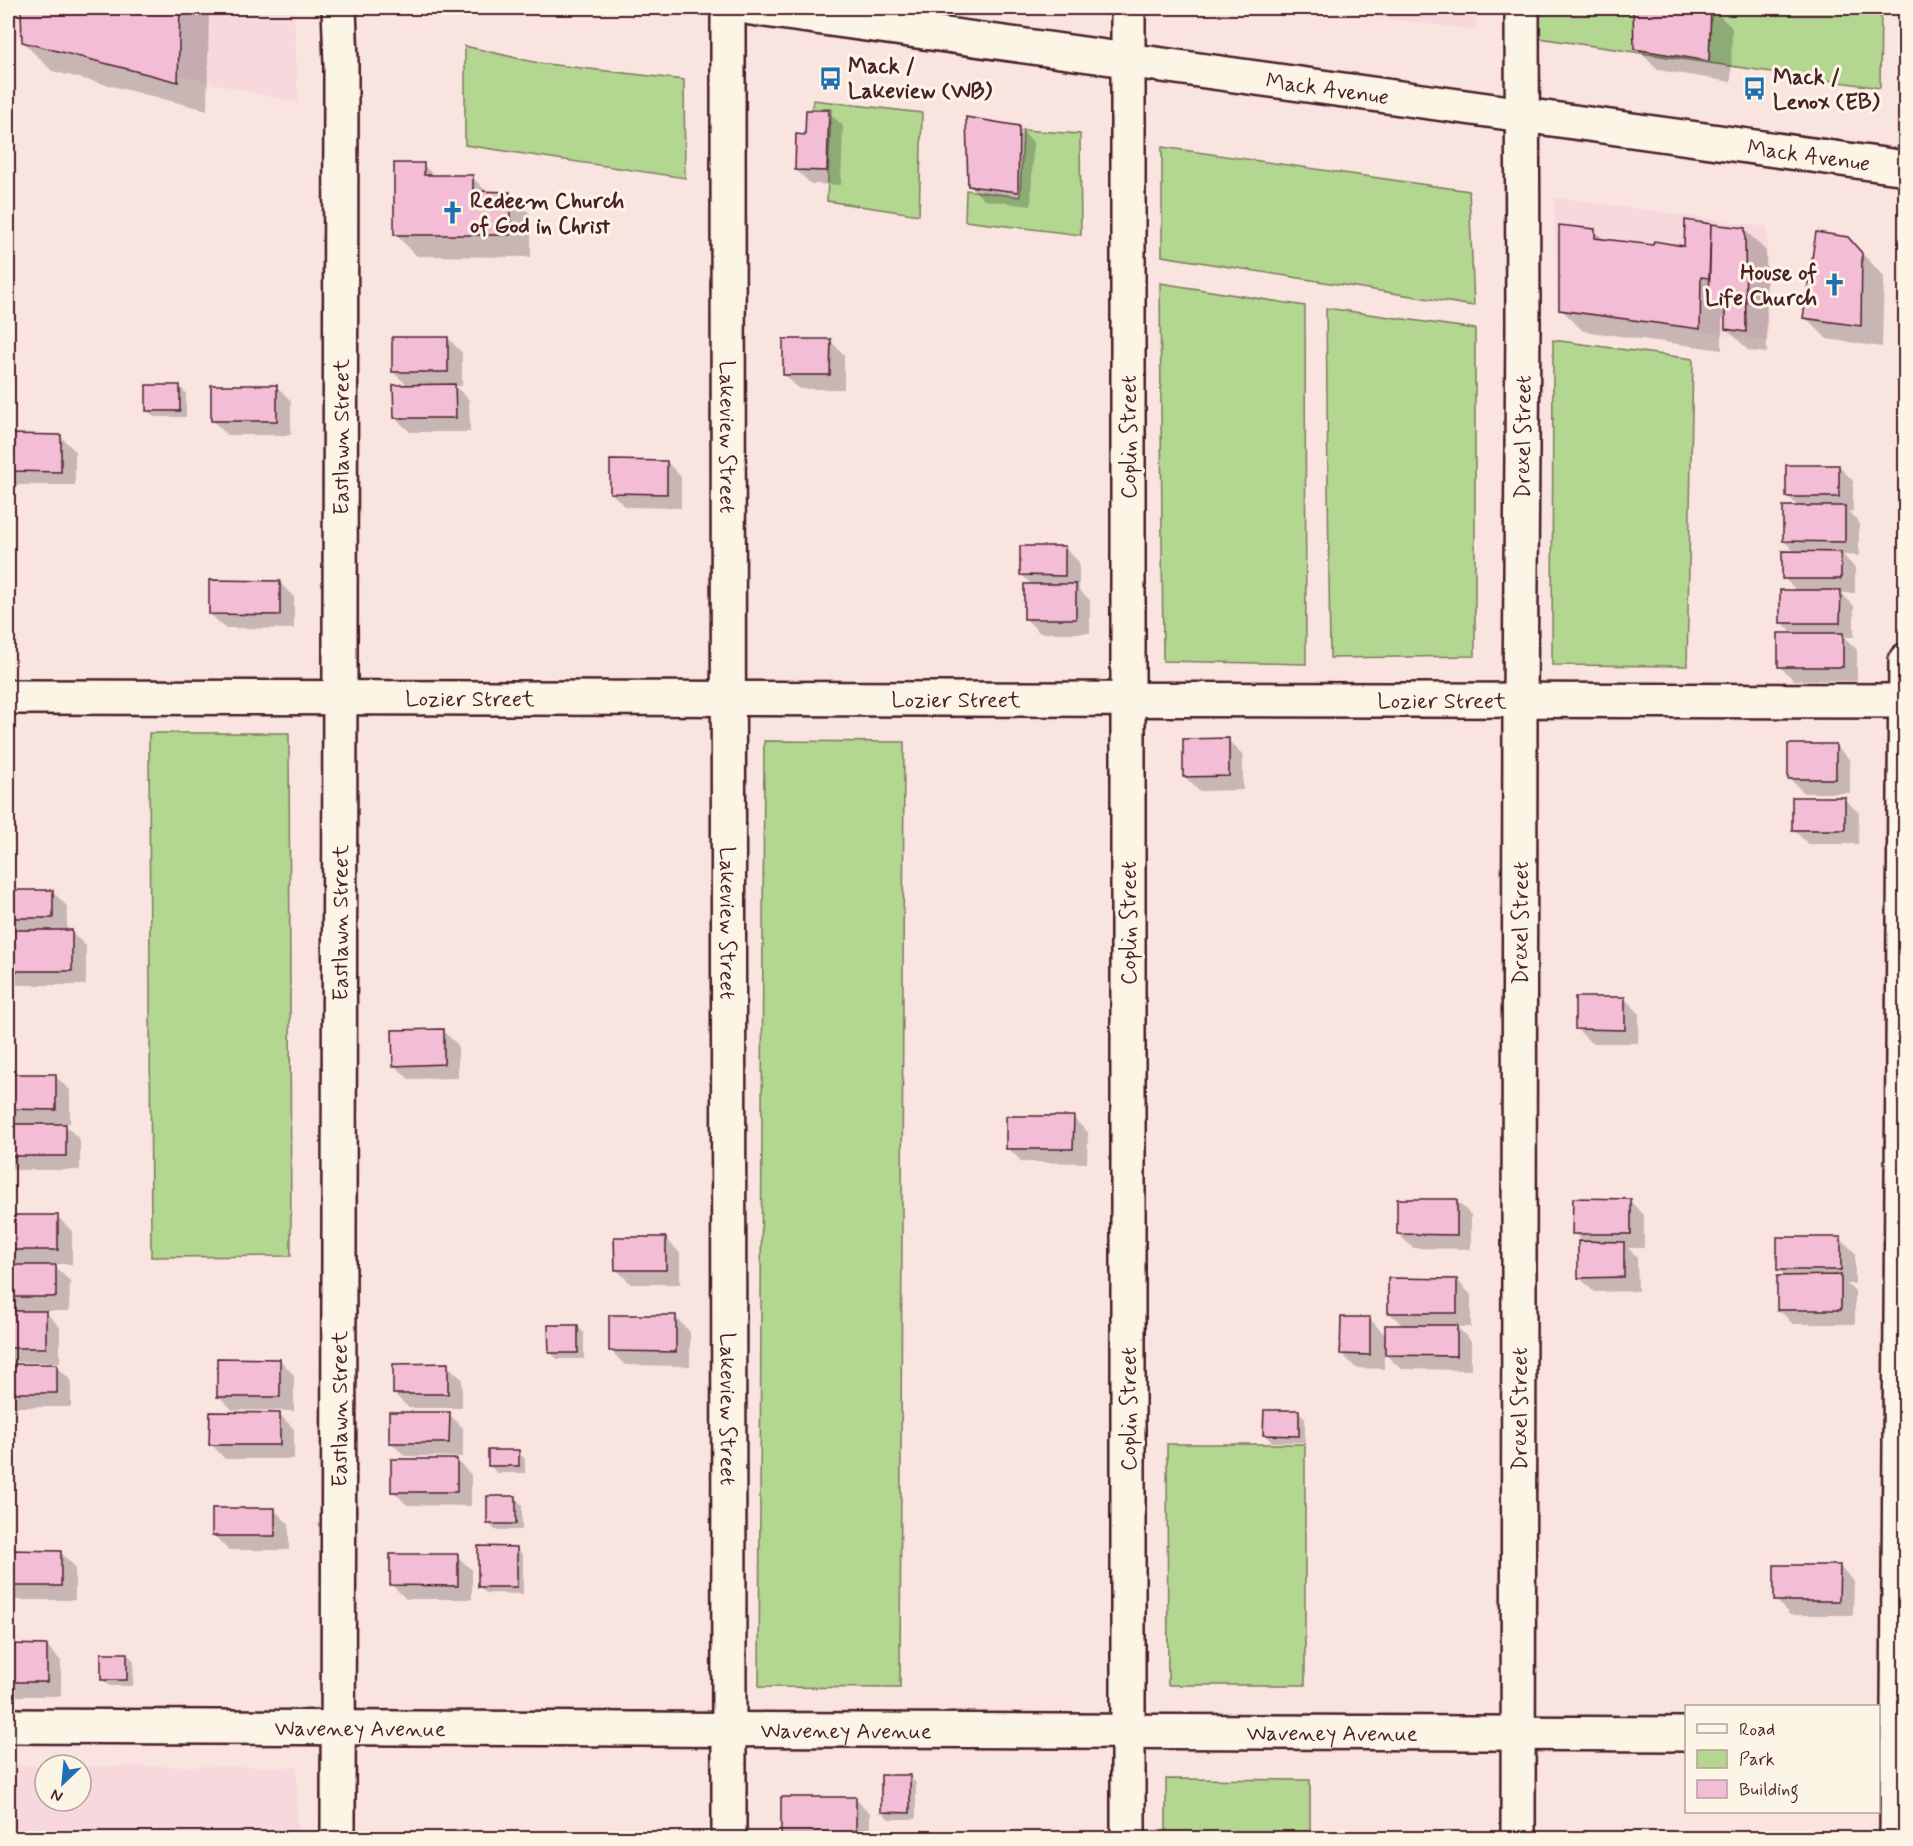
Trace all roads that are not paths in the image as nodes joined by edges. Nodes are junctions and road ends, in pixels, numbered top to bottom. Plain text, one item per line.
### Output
1 (339, 8) edge
2 (728, 8) edge
3 (751, 8) edge
4 (1128, 8) edge
5 (1522, 8) edge
6 (1128, 60) junction
7 (1523, 115) junction
8 (1905, 168) edge
9 (1905, 660) edge
10 (8, 697) edge
11 (339, 698) junction
12 (730, 699) junction
13 (1128, 700) junction
14 (1520, 700) junction
15 (1905, 701) edge
16 (8, 1726) edge
17 (338, 1728) junction
18 (729, 1729) junction
19 (1128, 1731) junction
20 (1518, 1732) junction
21 (1685, 1734) edge
22 (1894, 1735) edge
23 (338, 1839) edge
24 (729, 1839) edge
25 (1128, 1839) edge
26 (1518, 1839) edge
27 (1897, 1839) edge

1 - 11 street, Eastlawn Street
2 - 12 street, Lakeview Street
3 - 6 street, Mack Avenue
4 - 6 street, Coplin Street
5 - 7 street, Drexel Street
6 - 7 street, Mack Avenue
6 - 13 street, Coplin Street
7 - 8 street, Mack Avenue
7 - 14 street, Drexel Street
9 - 15 street
10 - 11 street, Lozier Street
11 - 12 street, Lozier Street
11 - 17 street, Eastlawn Street
12 - 13 street, Lozier Street
12 - 18 street, Lakeview Street
13 - 14 street, Lozier Street
13 - 19 street, Coplin Street
14 - 15 street, Lozier Street
14 - 20 street, Drexel Street
15 - 22 street
16 - 17 street, Waveney Avenue
17 - 18 street, Waveney Avenue
17 - 23 street, Eastlawn Street
18 - 19 street, Waveney Avenue
18 - 24 street, Lakeview Street
19 - 20 street, Waveney Avenue
19 - 25 street, Coplin Street
20 - 21 street, Waveney Avenue
20 - 26 street, Drexel Street
22 - 27 street

